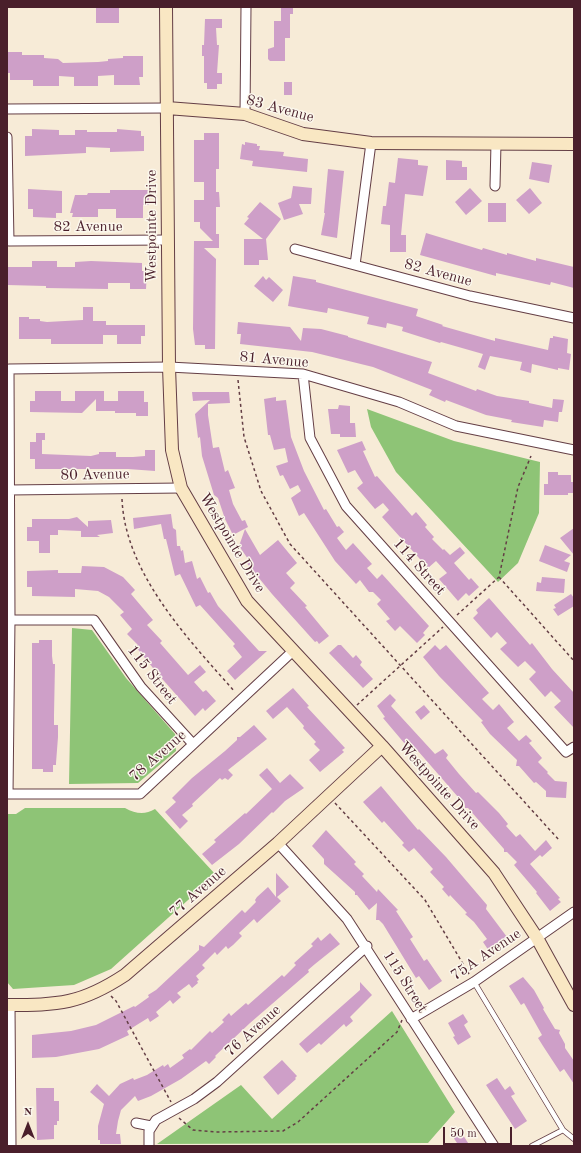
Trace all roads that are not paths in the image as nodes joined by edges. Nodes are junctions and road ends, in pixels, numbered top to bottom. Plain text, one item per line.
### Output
1 (166, 7) edge
2 (246, 7) edge
3 (167, 108) junction
4 (7, 109) edge
5 (245, 114) junction
6 (7, 137) edge
7 (371, 143) junction
8 (496, 143) junction
9 (574, 144) edge
10 (495, 186) dead end
11 (168, 240) junction
12 (295, 250) dead end
13 (355, 265) junction
14 (574, 318) edge
15 (169, 368) junction
16 (303, 374) junction
17 (574, 450) edge
18 (181, 488) junction
19 (9, 490) junction
20 (10, 620) junction
21 (293, 652) junction
22 (193, 744) junction
23 (382, 746) junction
24 (574, 747) edge
25 (278, 842) junction
26 (574, 912) edge
27 (537, 938) junction
28 (367, 946) junction
29 (474, 982) junction
30 (8, 1005) edge
31 (574, 1005) edge
32 (411, 1019) junction
33 (136, 1123) dead end
34 (151, 1126) junction
35 (564, 1130) junction
36 (574, 1139) edge
37 (11, 1146) edge
38 (149, 1146) edge
39 (494, 1146) edge
40 (532, 1146) edge

1 - 3 street, Westpointe Drive
2 - 5 street
3 - 4 street, 83 Avenue
3 - 5 street, 83 Avenue
3 - 11 street, Westpointe Drive
5 - 7 street, 83 Avenue
6 - 11 street, 82 Avenue
7 - 8 street, 83 Avenue
7 - 13 street
8 - 9 street, 83 Avenue
8 - 10 street
11 - 15 street, Westpointe Drive
12 - 13 street, 82 Avenue
13 - 14 street, 82 Avenue
15 - 16 street, 81 Avenue
15 - 18 street, Westpointe Drive
15 - 19 street, 81 Avenue
16 - 17 street, 81 Avenue
16 - 24 street, 114 Street
18 - 19 street, 80 Avenue
18 - 21 street, Westpointe Drive
19 - 20 street
20 - 22 street, 115 Street
20 - 22 street, 78 Avenue
21 - 22 street, 78 Avenue
21 - 23 street, Westpointe Drive
23 - 25 street, 77 Avenue
23 - 27 street, Westpointe Drive
25 - 28 street, 115 Street
25 - 30 street, 77 Avenue
26 - 27 street, 75A Avenue
27 - 29 street, 75A Avenue
27 - 31 street, Westpointe Drive
28 - 32 street, 115 Street
28 - 34 street, 76 Avenue
29 - 32 street, 75A Avenue
29 - 35 lane
30 - 37 street
32 - 39 street, 115 Street
33 - 34 street
34 - 38 street
35 - 36 lane
35 - 40 lane

